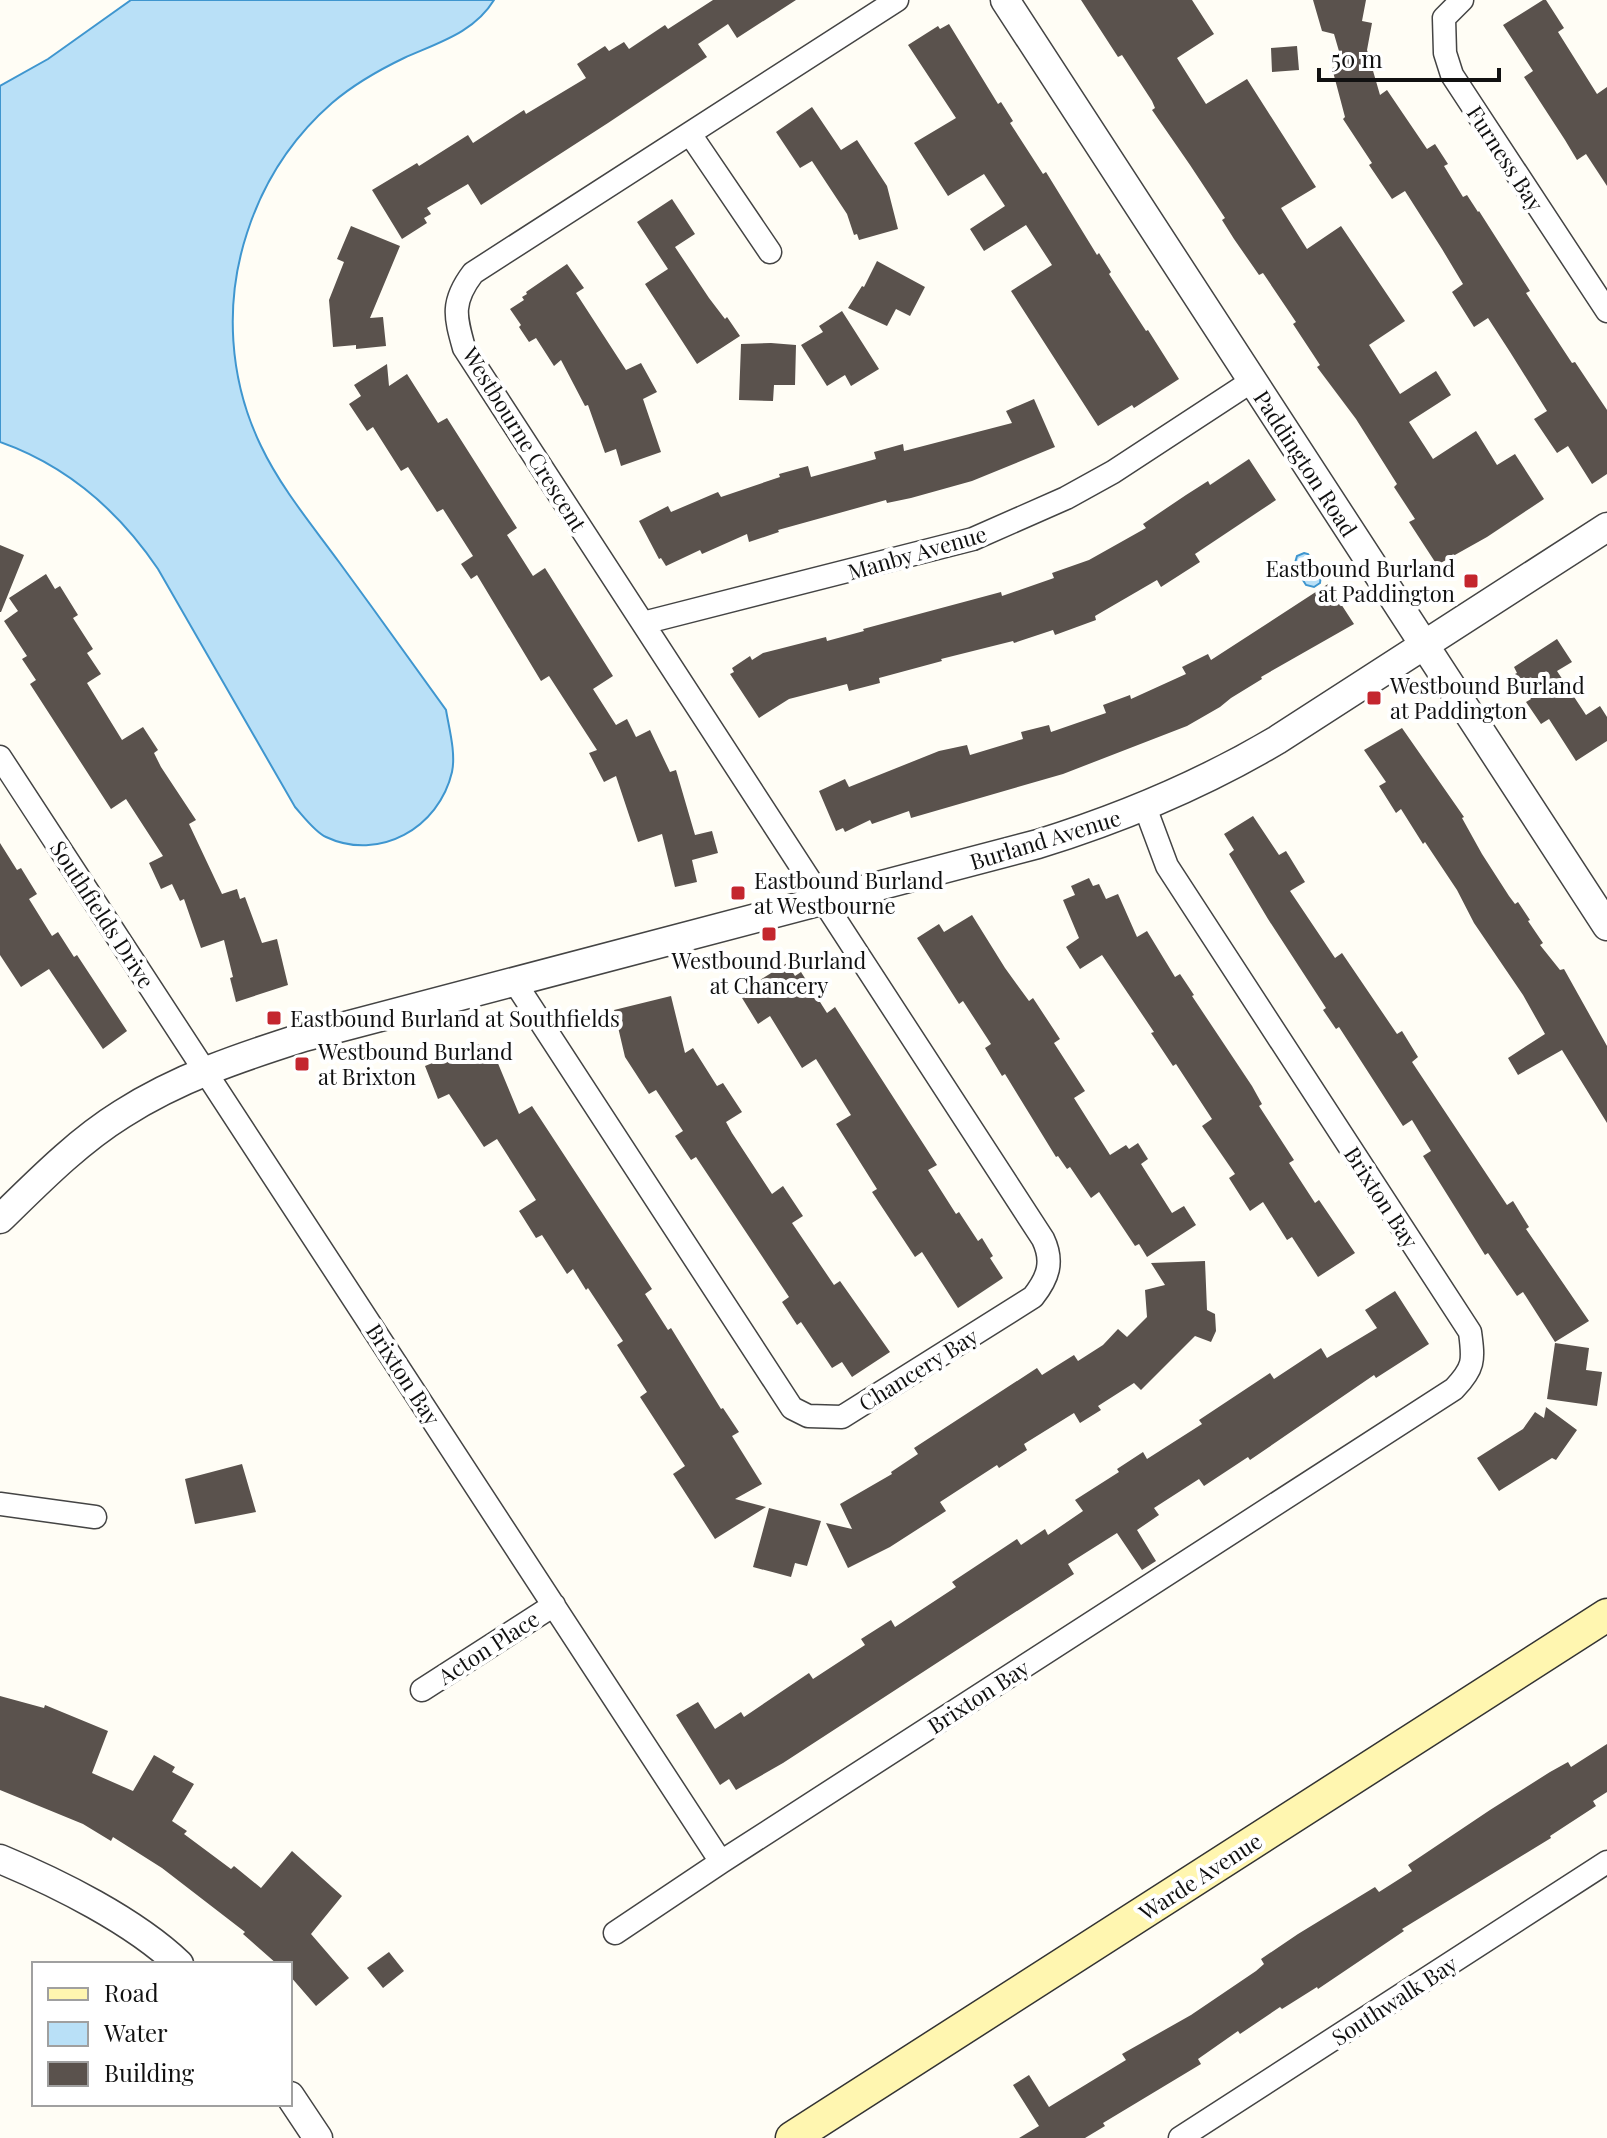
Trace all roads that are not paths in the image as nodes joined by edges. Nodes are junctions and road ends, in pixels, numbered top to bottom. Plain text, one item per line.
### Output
1 (897, 0) edge
2 (1005, 0) edge
3 (1462, 0) edge
4 (690, 134) junction
5 (770, 252) dead end
6 (1607, 311) edge
7 (1252, 381) junction
8 (1607, 527) edge
9 (643, 623) junction
10 (1424, 645) junction
11 (0, 757) edge
12 (1145, 807) junction
13 (823, 900) junction
14 (1606, 923) edge
15 (514, 981) junction
16 (206, 1071) junction
17 (0, 1219) edge
18 (0, 1504) edge
19 (95, 1517) dead end
20 (554, 1605) junction
21 (1607, 1615) edge
22 (422, 1690) dead end
23 (0, 1859) edge
24 (721, 1862) junction
25 (1607, 1862) edge
26 (615, 1933) dead end
27 (176, 1962) edge
28 (292, 2099) edge
29 (318, 2138) edge
30 (792, 2138) edge
31 (1180, 2138) edge

1 - 4 street, Westbourne Crescent
2 - 7 street, Paddington Road
3 - 6 street, Furness Bay
4 - 5 street
4 - 9 street, Westbourne Crescent
7 - 9 street, Manby Avenue
7 - 10 street, Paddington Road
8 - 10 street, Burland Avenue
9 - 13 street, Westbourne Crescent
10 - 12 street, Burland Avenue
10 - 14 street, Paddington Road
11 - 16 street, Southfields Drive
12 - 13 street, Burland Avenue
12 - 24 street, Brixton Bay
13 - 15 street, Burland Avenue
13 - 15 street, Chancery Bay
15 - 16 street, Burland Avenue
16 - 17 street, Burland Avenue
16 - 20 street, Brixton Bay
18 - 19 street
20 - 22 street, Acton Place
20 - 24 street, Brixton Bay
21 - 30 main road, Warde Avenue
23 - 27 street
24 - 26 street
25 - 31 street, Southwalk Bay
28 - 29 street

